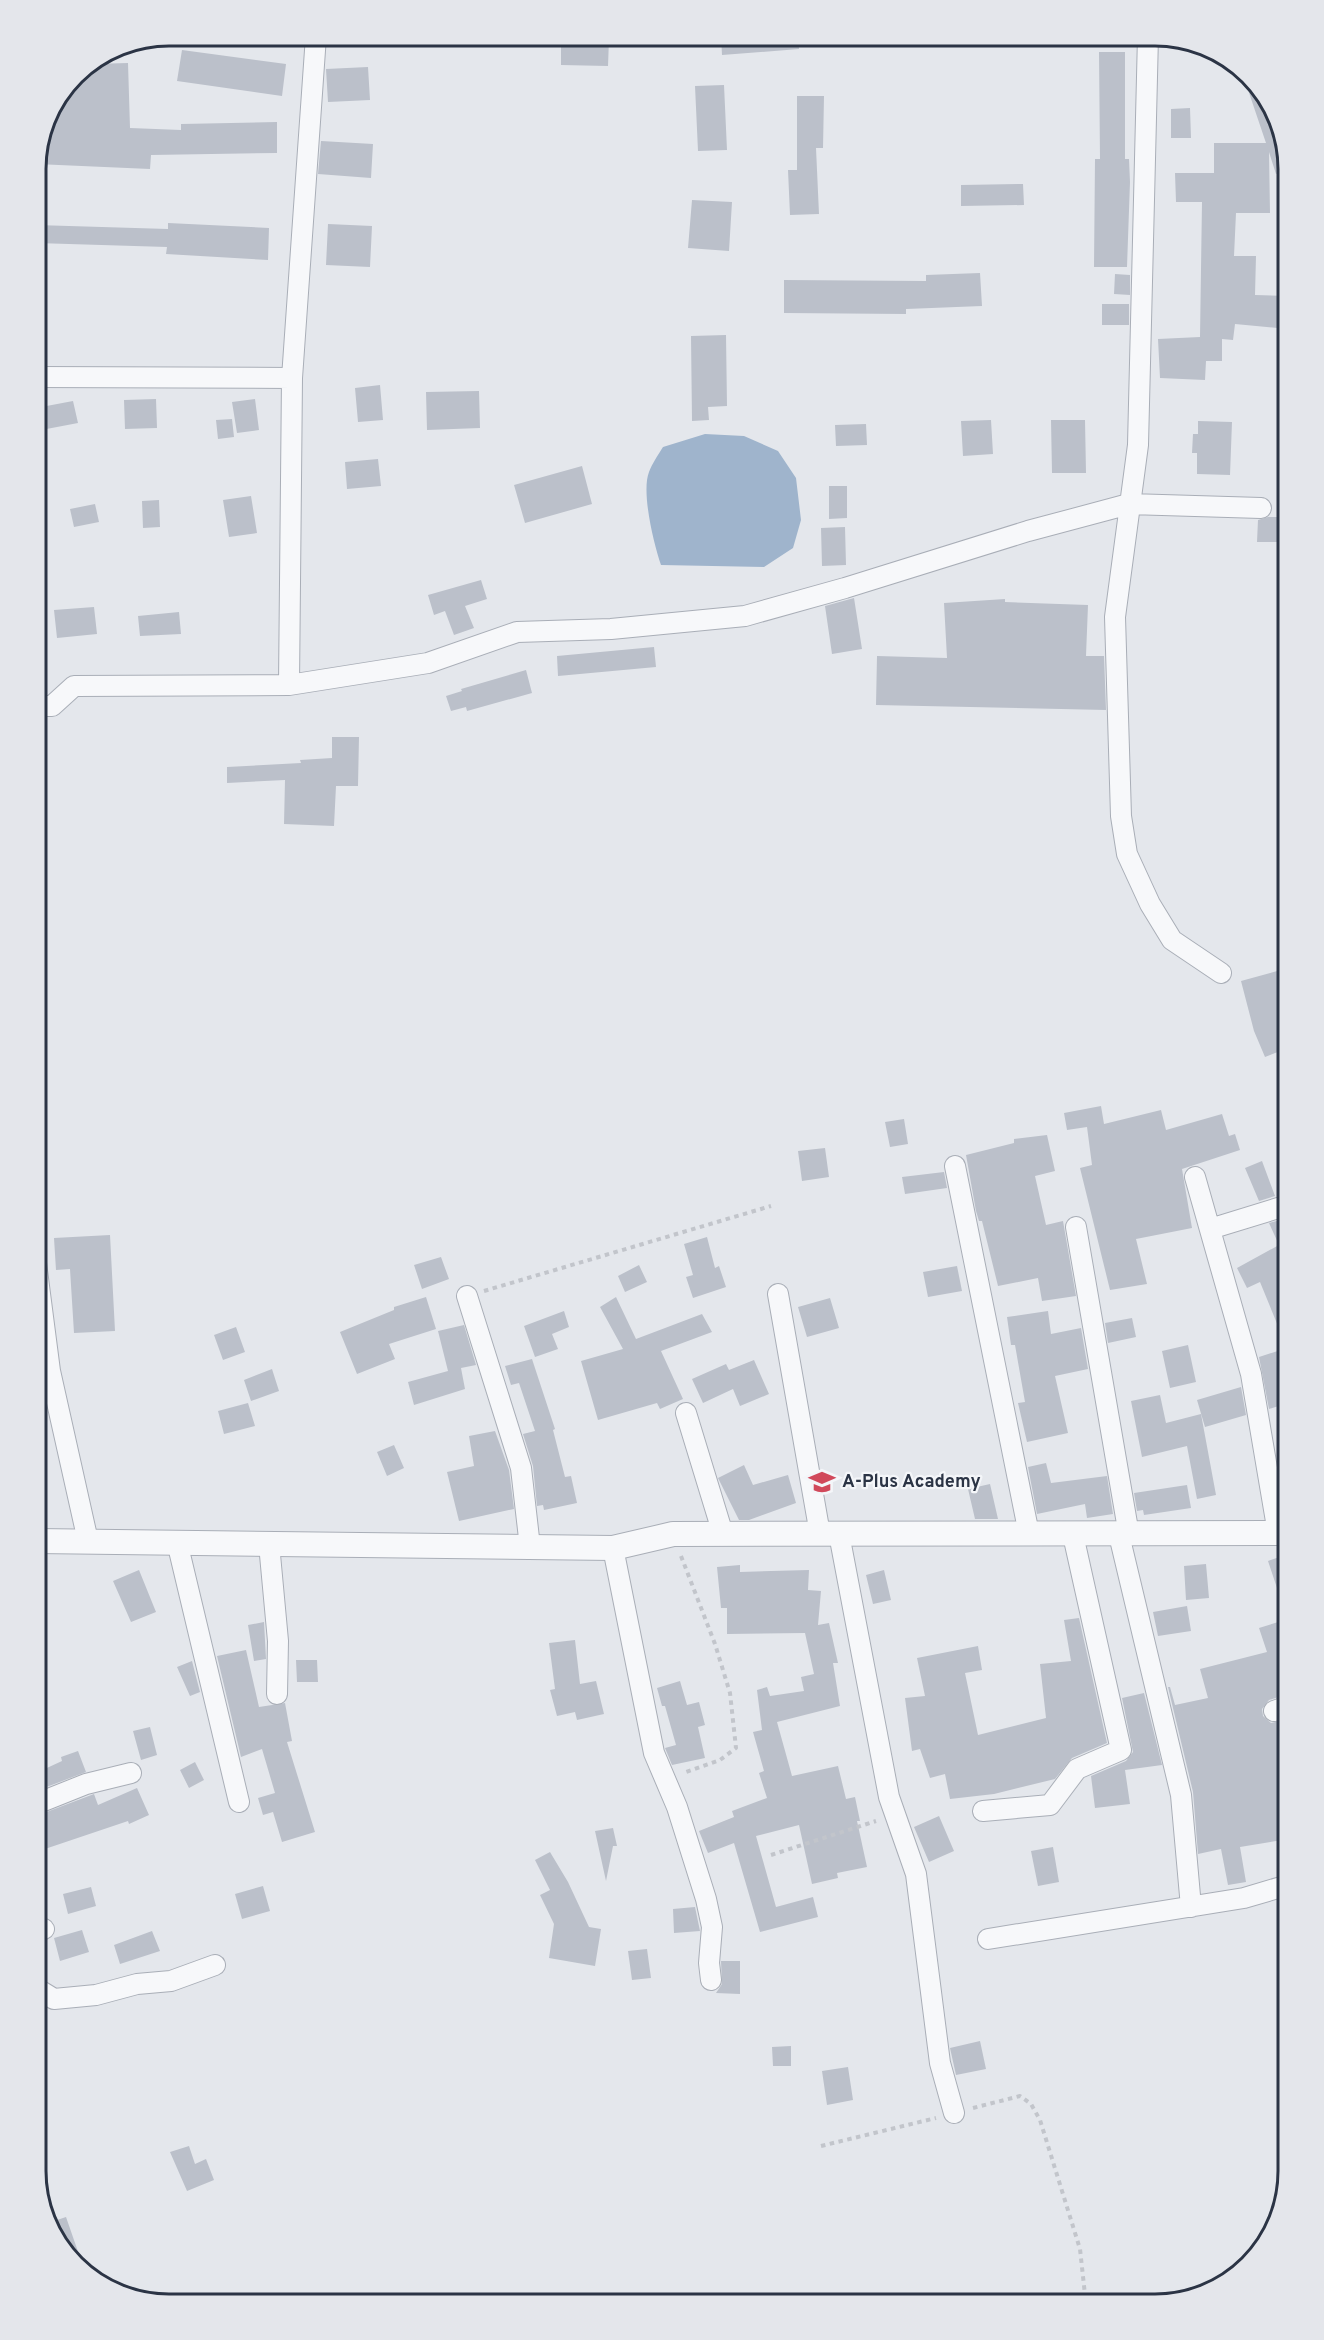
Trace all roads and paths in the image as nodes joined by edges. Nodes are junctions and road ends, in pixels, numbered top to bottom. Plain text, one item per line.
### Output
1 (315, 47) edge
2 (1148, 47) edge
3 (47, 377) edge
4 (292, 378) junction
5 (1129, 504) junction
6 (1261, 508) dead end
7 (289, 685) junction
8 (47, 706) edge
9 (1221, 973) dead end
10 (955, 1166) dead end
11 (1195, 1177) dead end
12 (771, 1206) dead end
13 (1277, 1208) edge
14 (1076, 1227) dead end
15 (1210, 1229) junction
16 (778, 1294) dead end
17 (467, 1296) joint
18 (46, 1343) edge
19 (686, 1413) dead end
20 (1277, 1503) edge
21 (1277, 1533) edge
22 (674, 1534) junction
23 (723, 1534) junction
24 (829, 1534) junction
25 (1029, 1534) junction
26 (1124, 1534) junction
27 (1073, 1535) junction
28 (46, 1541) edge
29 (88, 1541) junction
30 (177, 1542) junction
31 (269, 1544) junction
32 (530, 1547) junction
33 (613, 1548) junction
34 (277, 1694) dead end
35 (131, 1773) dead end
36 (665, 1779) junction
37 (46, 1800) edge
38 (240, 1802) dead end
39 (983, 1811) dead end
40 (894, 1815) junction
41 (771, 1855) dead end
42 (1277, 1888) edge
43 (1191, 1906) junction
44 (988, 1939) dead end
45 (215, 1965) dead end
46 (711, 1980) dead end
47 (46, 1994) edge
48 (954, 2113) junction
49 (821, 2146) dead end
50 (1085, 2294) edge

1 - 4 street
2 - 5 street
3 - 4 street
4 - 7 street
5 - 6 street
5 - 7 street
5 - 9 street
7 - 8 street
10 - 25 street
11 - 15 street
12 - 17 path
13 - 15 street
14 - 26 street
15 - 20 street
16 - 24 street
17 - 32 street
18 - 29 street
19 - 23 street
21 - 26 street
22 - 23 street
22 - 33 street
22 - 36 path
23 - 24 street
24 - 25 street
24 - 40 street
25 - 27 street
26 - 27 street
26 - 43 street
27 - 39 street
28 - 29 street
29 - 30 street
30 - 31 street
30 - 38 street
31 - 32 street
31 - 34 street
32 - 33 street
33 - 36 street
35 - 37 street
36 - 46 street
40 - 41 path
40 - 48 street
42 - 43 street
43 - 44 street
45 - 47 street
48 - 49 path
48 - 50 path

